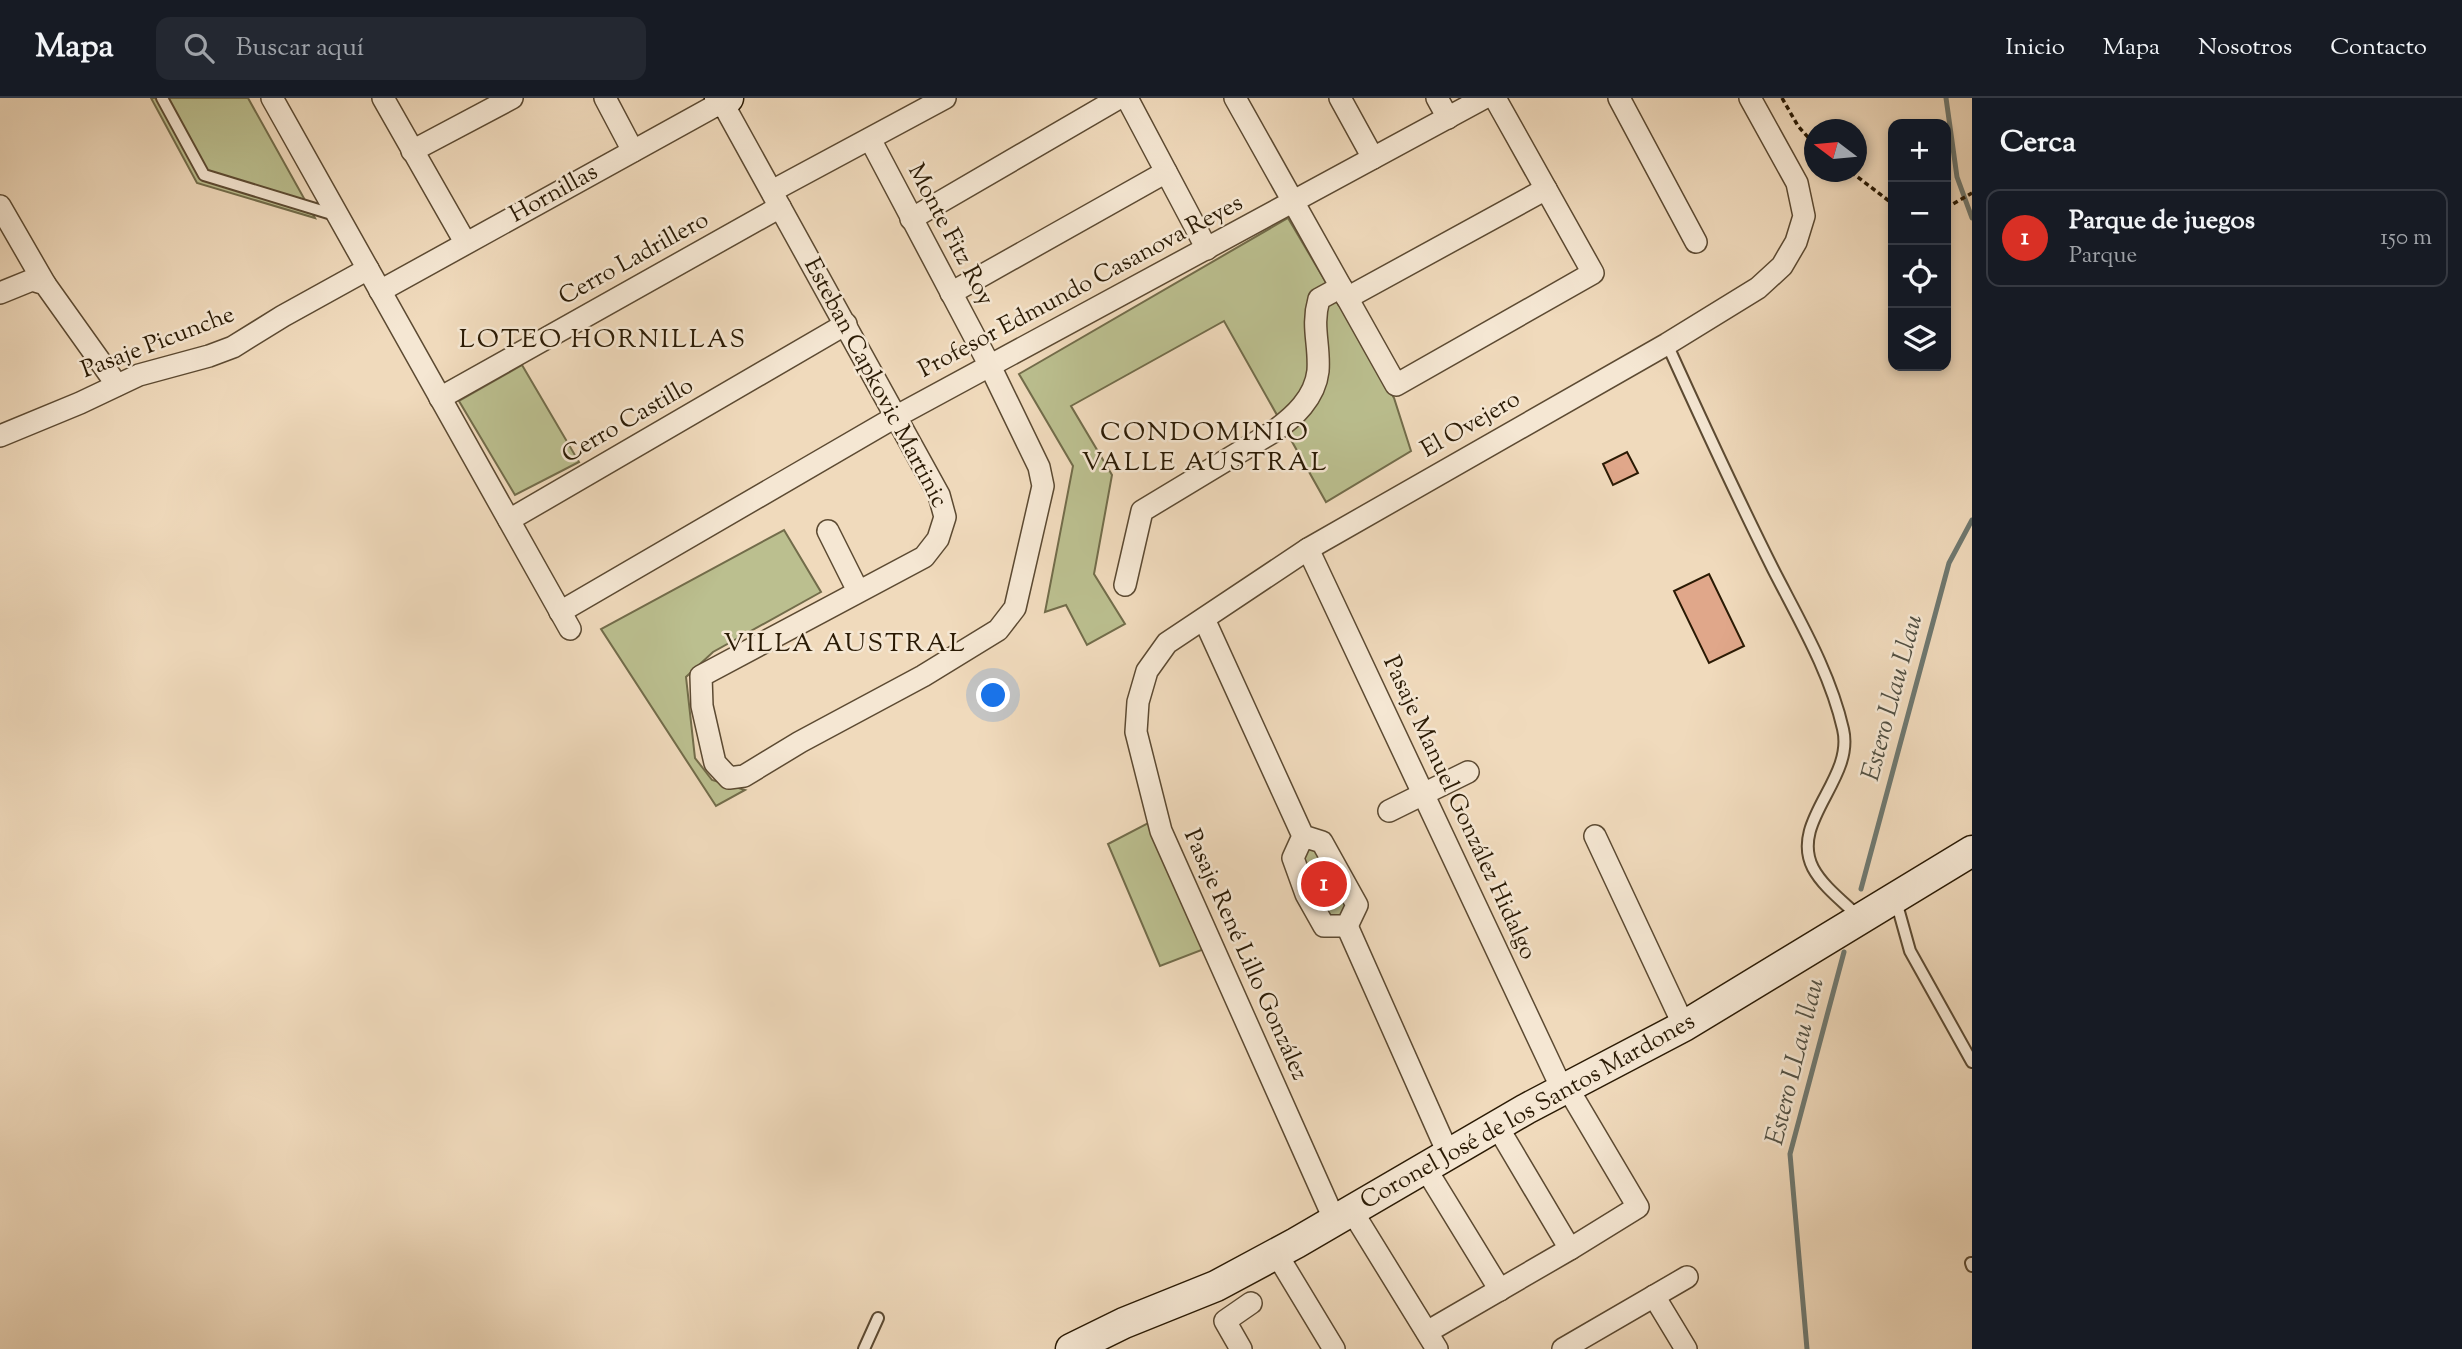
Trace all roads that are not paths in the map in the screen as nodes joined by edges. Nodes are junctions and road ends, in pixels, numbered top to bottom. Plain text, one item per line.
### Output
1 (162, 98) edge
2 (272, 98) edge
3 (383, 98) edge
4 (512, 98) edge
5 (605, 98) edge
6 (945, 98) edge
7 (1119, 98) edge
8 (1126, 98) edge
9 (1235, 98) edge
10 (1340, 98) edge
11 (1437, 98) edge
12 (1484, 98) edge
13 (1495, 98) edge
14 (1619, 98) edge
15 (1750, 98) edge
16 (723, 99) edge
17 (1448, 118) junction
18 (870, 139) junction
19 (412, 151) junction
20 (633, 151) junction
21 (1373, 158) junction
22 (1166, 172) junction
23 (1546, 189) junction
24 (776, 199) junction
25 (1293, 202) junction
26 (0, 206) edge
27 (338, 215) junction
28 (911, 219) junction
29 (465, 242) junction
30 (1696, 242) dead end
31 (1207, 249) junction
32 (368, 269) junction
33 (38, 282) junction
34 (380, 291) junction
35 (0, 293) edge
36 (951, 293) junction
37 (1344, 293) junction
38 (846, 324) junction
39 (1667, 344) junction
40 (990, 366) junction
41 (117, 385) junction
42 (440, 398) junction
43 (897, 416) junction
44 (0, 436) edge
45 (509, 520) junction
46 (828, 531) dead end
47 (1308, 549) junction
48 (1125, 585) dead end
49 (858, 591) junction
50 (1204, 620) junction
51 (701, 676) joint
52 (1138, 702) joint
53 (1468, 772) dead end
54 (1424, 795) junction
55 (1389, 811) dead end
56 (1303, 836) junction
57 (1595, 836) dead end
58 (1972, 851) edge
59 (1896, 898) junction
60 (1861, 919) junction
61 (1347, 926) junction
62 (1684, 1026) junction
63 (1972, 1062) edge
64 (1564, 1088) junction
65 (1497, 1126) junction
66 (1436, 1160) junction
67 (1344, 1216) junction
68 (1570, 1249) junction
69 (1276, 1253) junction
70 (1687, 1277) dead end
71 (1500, 1290) junction
72 (1654, 1296) junction
73 (1251, 1303) dead end
74 (878, 1318) dead end
75 (1432, 1340) edge
76 (864, 1349) edge
77 (1071, 1349) edge
78 (1241, 1349) edge
79 (1334, 1349) edge
80 (1563, 1349) edge
81 (1686, 1349) edge

1 - 27 lane
2 - 27 street
3 - 19 street
4 - 19 street
5 - 20 street
6 - 18 street, Cerro Ladrillero
7 - 28 street
8 - 22 street
9 - 25 street
10 - 21 street
11 - 17 street
12 - 17 street, Profesor Edmundo Casanova Reyes
13 - 23 street
14 - 30 street
15 - 39 street, El Ovejero
16 - 20 street, Hornillas
16 - 24 street, Esteban Capkovic Martinic
17 - 21 street, Profesor Edmundo Casanova Reyes
18 - 24 street, Cerro Ladrillero
18 - 28 street, Monte Fitz Roy
19 - 29 street
20 - 29 street, Hornillas
21 - 25 street, Profesor Edmundo Casanova Reyes
22 - 31 street
22 - 36 street
23 - 37 street
23 - 37 street
24 - 38 street, Esteban Capkovic Martinic
24 - 42 street, Cerro Ladrillero
25 - 31 street, Profesor Edmundo Casanova Reyes
25 - 37 street
26 - 33 street
27 - 32 street
28 - 36 street, Monte Fitz Roy
29 - 34 street, Hornillas
31 - 40 street, Profesor Edmundo Casanova Reyes
32 - 34 street
32 - 41 street, Pasaje Picunche
33 - 35 street
33 - 41 street
34 - 42 street
36 - 40 street, Monte Fitz Roy
37 - 48 street
38 - 43 street, Esteban Capkovic Martinic
38 - 45 street, Cerro Castillo
39 - 47 street, El Ovejero
39 - 60 lane
40 - 43 street, Profesor Edmundo Casanova Reyes
40 - 51 street, Monte Fitz Roy
41 - 44 street, Pasaje Picunche
42 - 45 street
43 - 45 street, Profesor Edmundo Casanova Reyes
43 - 49 street, Esteban Capkovic Martinic
46 - 49 street
47 - 50 street, El Ovejero
47 - 54 street, Pasaje Manuel González Hidalgo
49 - 51 street, Esteban Capkovic Martinic
50 - 52 street, El Ovejero
50 - 56 street
52 - 67 street, Pasaje René Lillo González
53 - 54 street
54 - 55 street
54 - 64 street, Pasaje Manuel González Hidalgo
56 - 61 street
56 - 61 street
57 - 62 street
58 - 59 street, Coronel José de los Santos Mardones
59 - 60 street, Coronel José de los Santos Mardones
59 - 63 lane
60 - 62 street, Coronel José de los Santos Mardones
61 - 66 street
62 - 64 street, Coronel José de los Santos Mardones
64 - 65 street, Coronel José de los Santos Mardones
64 - 68 street, Pasaje Manuel González Hidalgo
65 - 66 street, Coronel José de los Santos Mardones
65 - 68 street
66 - 67 street, Coronel José de los Santos Mardones
66 - 71 street
67 - 69 street, Coronel José de los Santos Mardones
67 - 75 street, Pasaje René Lillo González
68 - 71 street
69 - 77 street, Coronel José de los Santos Mardones
69 - 79 street
70 - 72 street
71 - 75 street
72 - 80 street
72 - 81 street
73 - 78 street
74 - 76 lane

